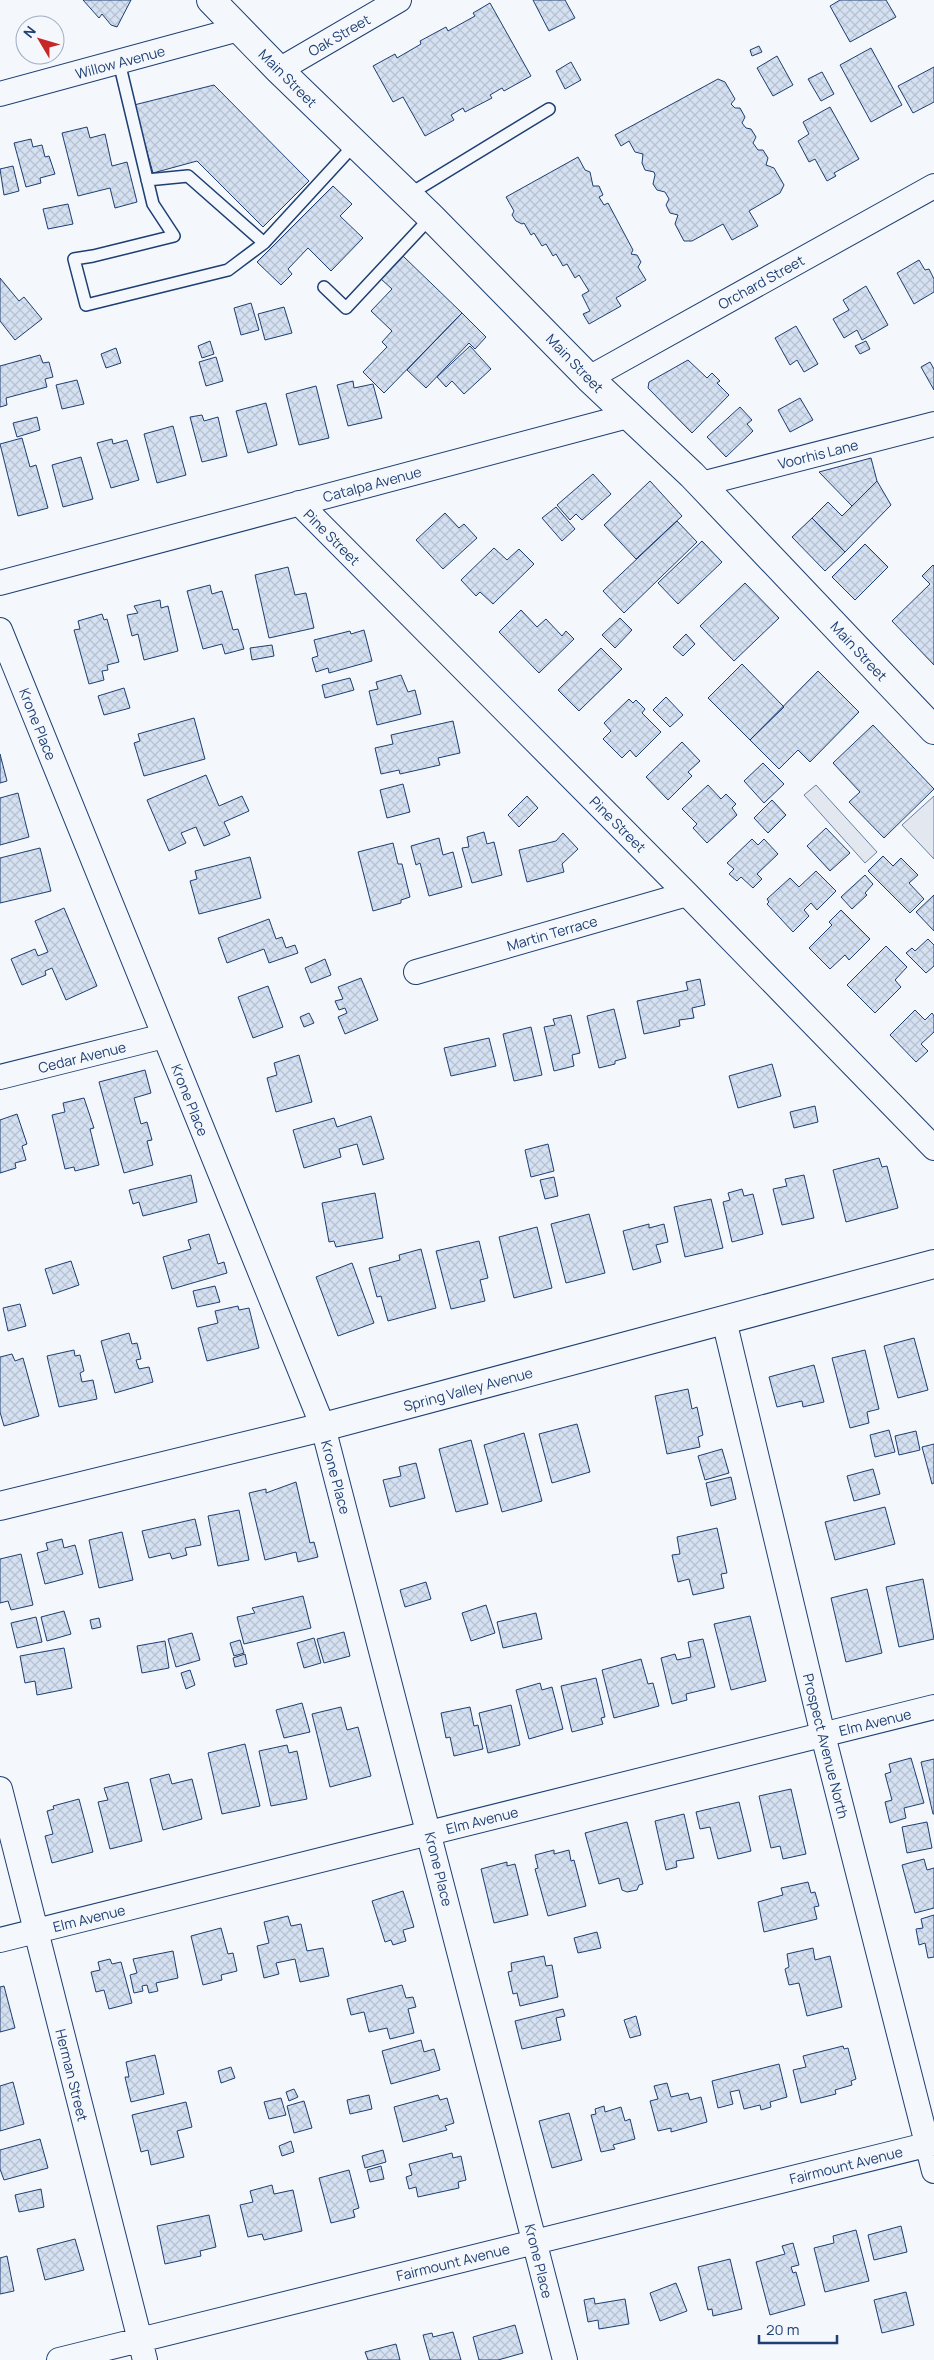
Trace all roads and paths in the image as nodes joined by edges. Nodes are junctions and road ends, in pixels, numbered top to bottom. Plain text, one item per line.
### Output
1 (211, 0) edge
2 (399, 0) edge
3 (239, 29) junction
4 (118, 62) junction
5 (279, 70) junction
6 (0, 94) edge
7 (550, 109) dead end
8 (355, 144) junction
9 (147, 180) junction
10 (934, 186) edge
11 (408, 195) junction
12 (431, 217) junction
13 (264, 243) junction
14 (324, 287) dead end
15 (589, 378) junction
16 (628, 416) junction
17 (934, 424) edge
18 (701, 484) junction
19 (299, 503) junction
20 (0, 583) edge
21 (0, 630) edge
22 (934, 730) edge
23 (687, 894) junction
24 (416, 972) dead end
25 (164, 1036) junction
26 (0, 1077) edge
27 (934, 1148) edge
28 (934, 1264) edge
29 (724, 1320) junction
30 (323, 1427) junction
31 (0, 1506) edge
32 (934, 1707) edge
33 (823, 1735) junction
34 (0, 1789) edge
35 (429, 1833) junction
36 (36, 1931) junction
37 (0, 1940) edge
38 (931, 2144) edge
39 (934, 2171) edge
40 (534, 2242) junction
41 (143, 2350) edge
42 (59, 2360) edge
43 (564, 2360) edge

1 - 3 street, Main Street
2 - 5 street, Oak Street
3 - 4 street, Willow Avenue
3 - 5 street, Main Street
4 - 6 street, Willow Avenue
4 - 9 lane
5 - 8 street, Main Street
7 - 11 lane
8 - 11 street, Main Street
8 - 13 lane
9 - 13 lane
9 - 13 lane
10 - 15 street, Orchard Street
11 - 12 street, Main Street
12 - 14 lane
12 - 15 street, Main Street
15 - 16 street, Main Street
16 - 18 street, Main Street
16 - 19 street, Catalpa Avenue
17 - 18 street, Voorhis Lane
18 - 22 street, Main Street
19 - 20 street, Catalpa Avenue
19 - 23 street, Pine Street
21 - 25 street, Krone Place
23 - 24 street, Martin Terrace
23 - 27 street, Pine Street
25 - 26 street, Cedar Avenue
25 - 30 street, Krone Place
28 - 29 street, Spring Valley Avenue
29 - 30 street, Spring Valley Avenue
29 - 33 street, Prospect Avenue North
30 - 31 street, Spring Valley Avenue
30 - 35 street, Krone Place
32 - 33 street, Elm Avenue
33 - 35 street, Elm Avenue
33 - 38 street, Prospect Avenue North
34 - 36 street, Herman Street
35 - 36 street, Elm Avenue
35 - 40 street, Krone Place
36 - 37 street, Elm Avenue
36 - 41 street, Herman Street
38 - 39 street, Prospect Avenue North
38 - 40 street, Fairmount Avenue
40 - 41 street, Fairmount Avenue
40 - 43 street, Krone Place
41 - 42 street, Fairmount Avenue

